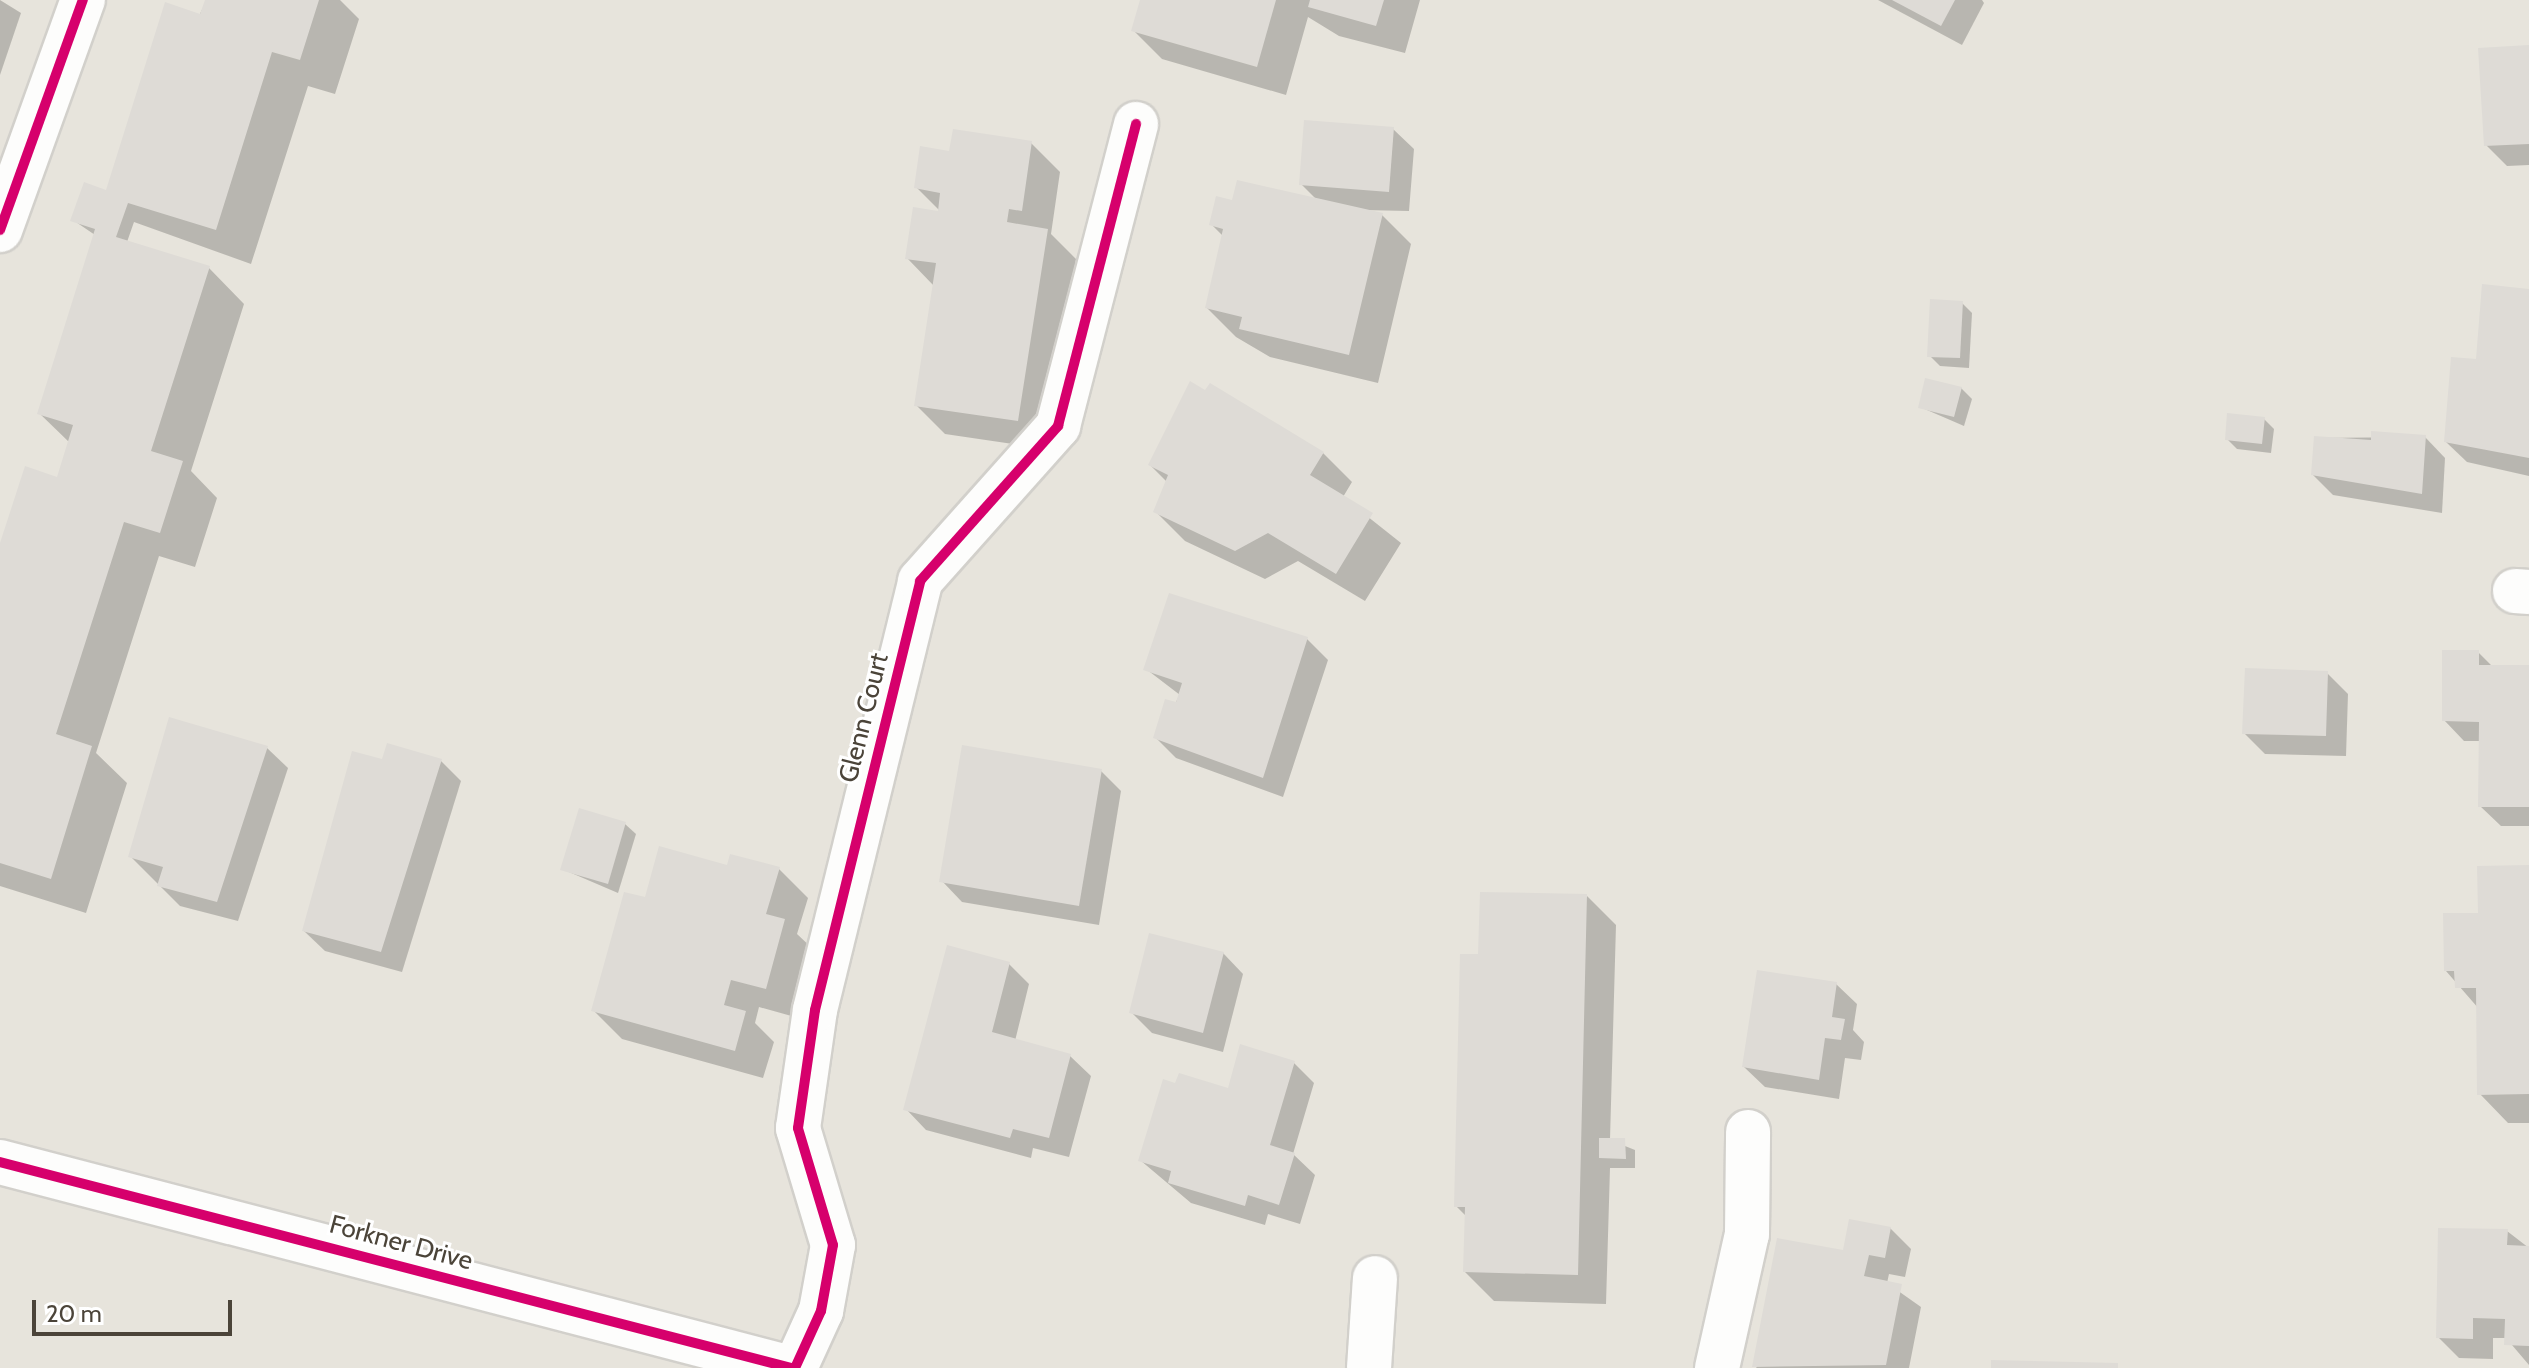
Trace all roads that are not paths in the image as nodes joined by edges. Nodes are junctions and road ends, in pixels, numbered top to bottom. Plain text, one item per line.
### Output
1 (83, 0) edge
2 (1136, 124) dead end
3 (0, 230) edge
4 (1748, 1132) dead end
5 (0, 1162) edge
6 (1375, 1278) dead end
7 (793, 1368) edge
8 (1369, 1368) edge
9 (1717, 1368) edge

1 - 3 street
2 - 7 street, Glenn Court
4 - 9 street
5 - 7 street, Forkner Drive
6 - 8 street

